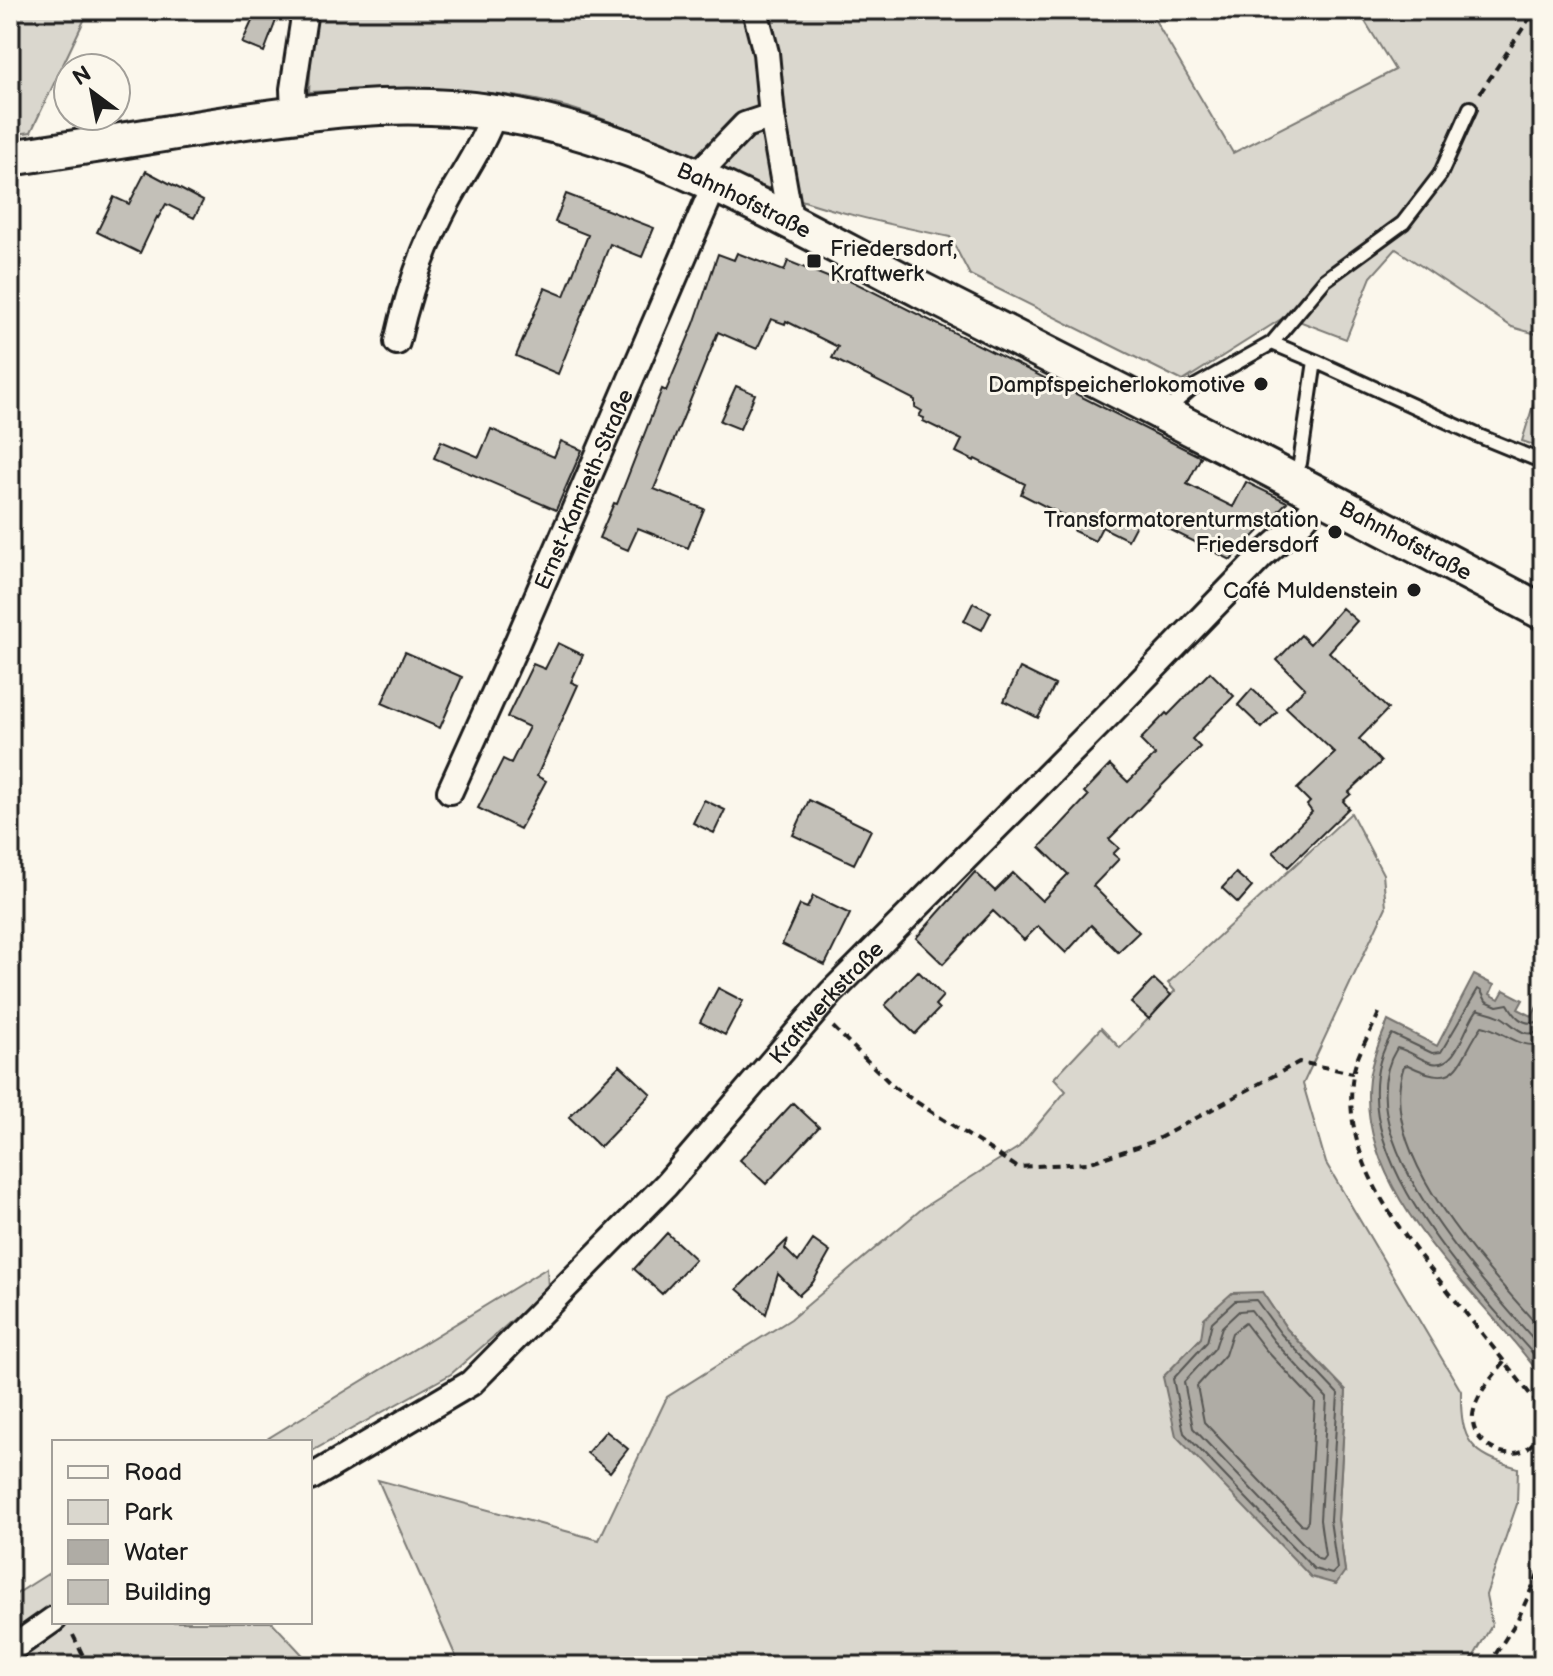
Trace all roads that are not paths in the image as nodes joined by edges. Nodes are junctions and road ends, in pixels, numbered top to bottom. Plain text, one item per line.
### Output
1 (305, 10) edge
2 (755, 10) edge
3 (1470, 108) road end
4 (494, 113) junction
5 (294, 114) junction
6 (772, 116) junction
7 (10, 158) edge
8 (704, 181) junction
9 (791, 224) junction
10 (397, 342) dead end
11 (1272, 343) junction
12 (1315, 361) junction
13 (1169, 416) junction
14 (1543, 462) edge
15 (1292, 479) junction
16 (1323, 496) junction
17 (1543, 612) edge
18 (450, 791) dead end
19 (312, 1477) edge
20 (63, 1626) edge
21 (10, 1650) edge

1 - 5 street
2 - 6 street
3 - 11 lane
4 - 5 main road, Bahnhofstraße
4 - 8 main road, Bahnhofstraße
4 - 10 street
5 - 7 main road, Bahnhofstraße
6 - 8 street
6 - 9 street
8 - 9 main road, Bahnhofstraße
8 - 18 street, Ernst-Kamieth-Straße
9 - 13 main road, Bahnhofstraße
11 - 12 lane
11 - 13 lane
12 - 14 lane
12 - 15 lane
13 - 15 main road, Bahnhofstraße
15 - 16 main road, Bahnhofstraße
16 - 17 main road, Bahnhofstraße
16 - 19 street, Kraftwerkstraße
20 - 21 street

